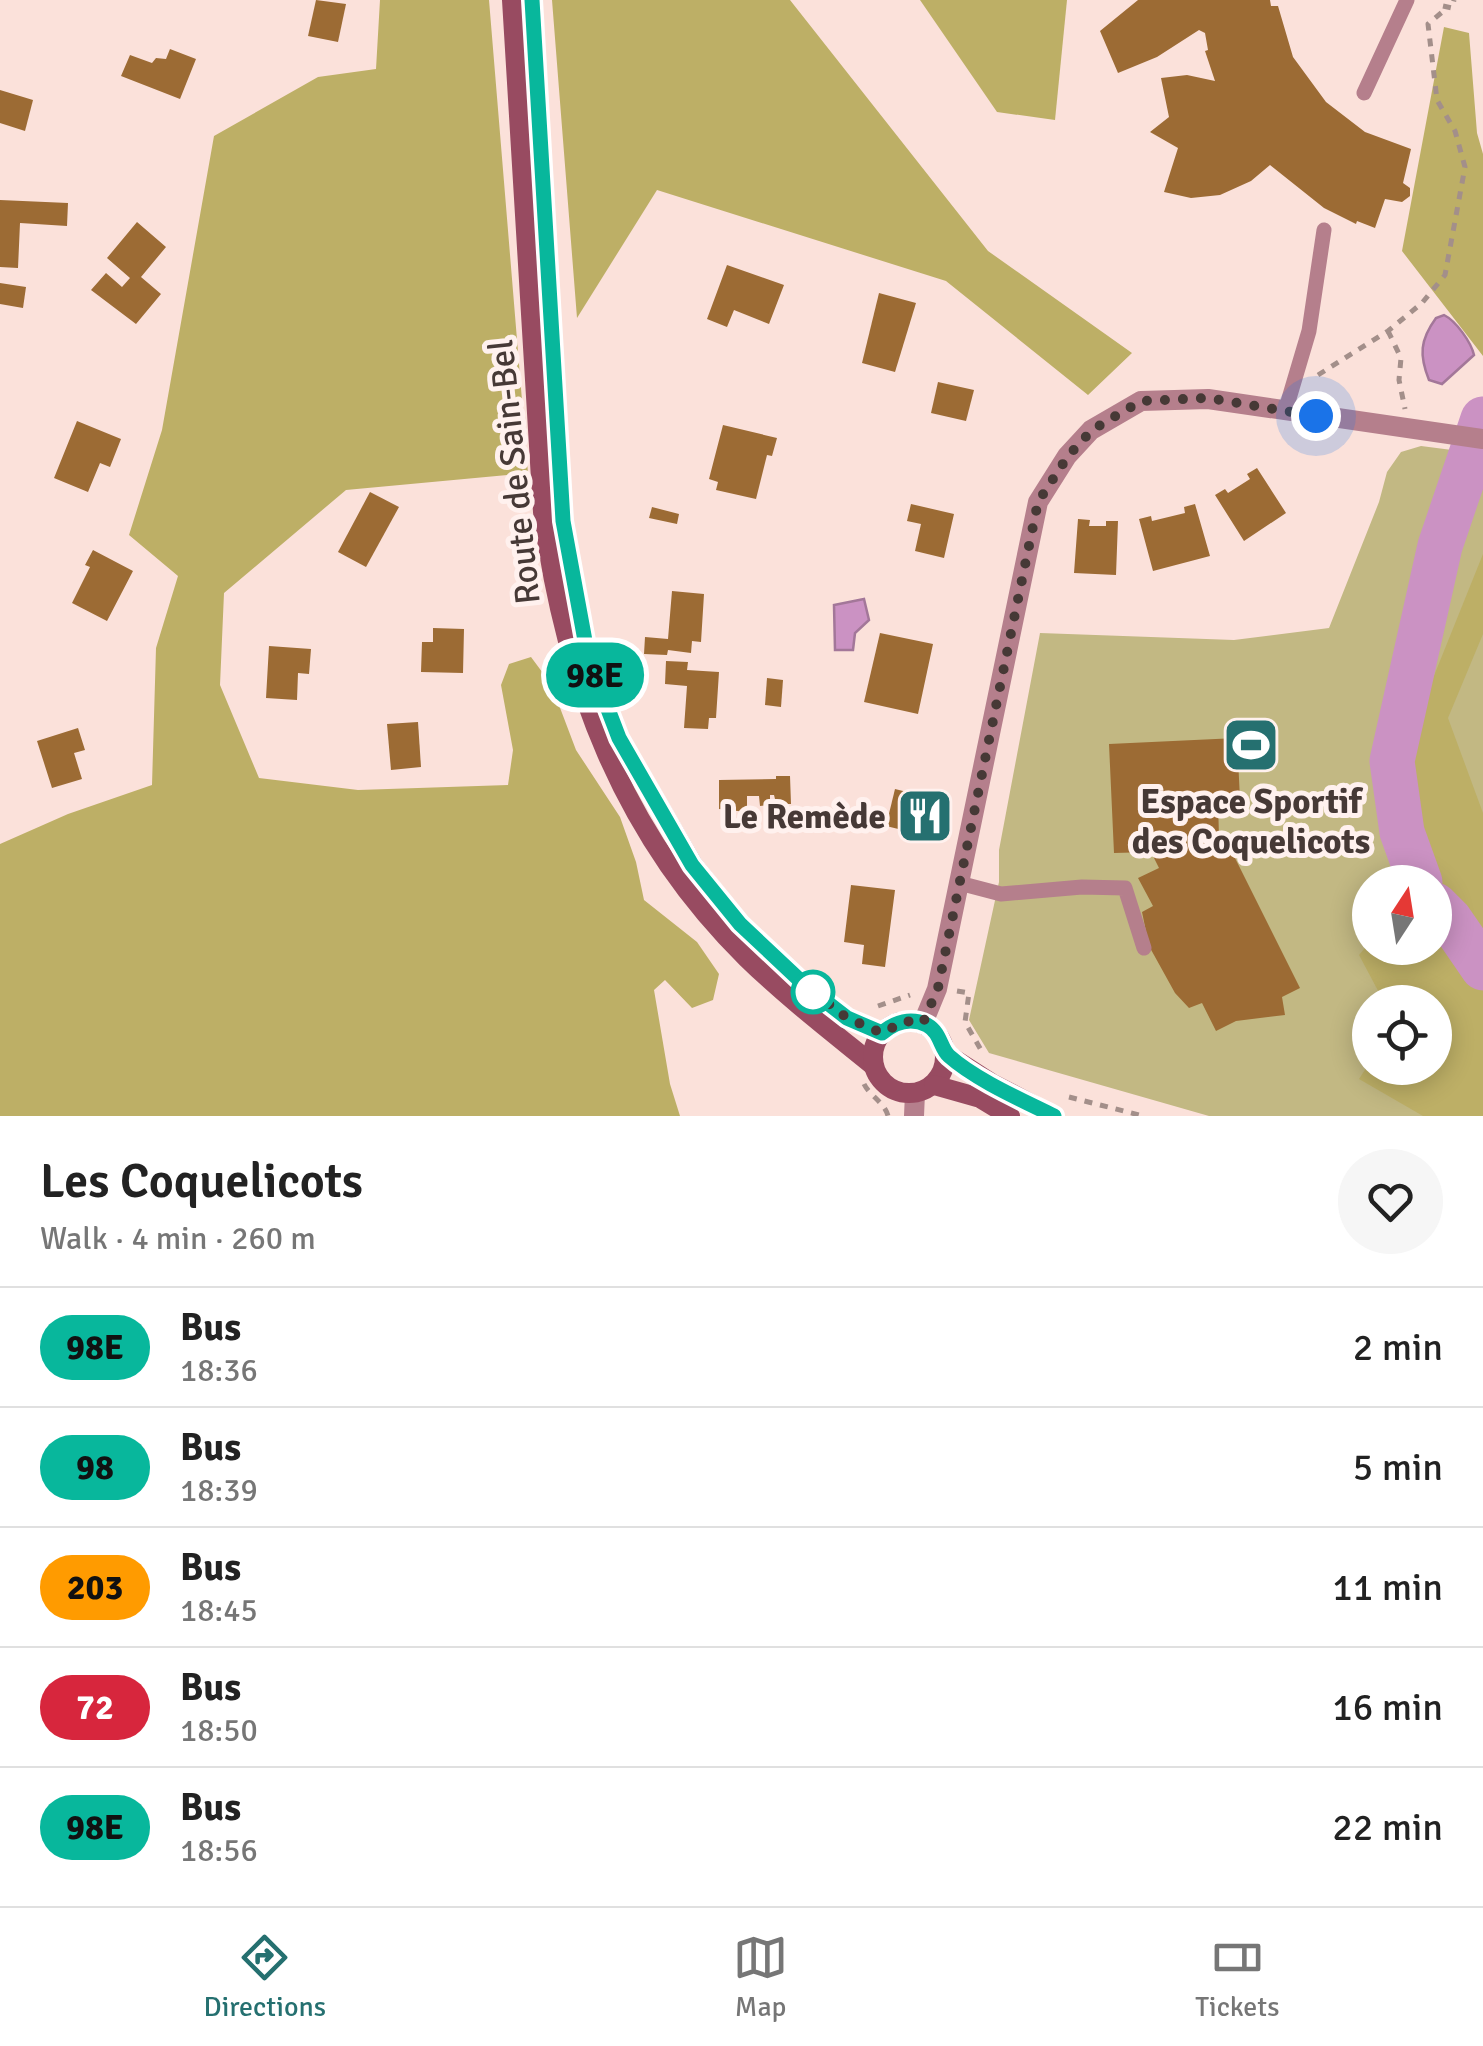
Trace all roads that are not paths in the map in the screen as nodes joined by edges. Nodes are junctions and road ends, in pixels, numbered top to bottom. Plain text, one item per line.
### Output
1 (512, 0) edge
2 (532, 0) edge
3 (1408, 0) edge
4 (1364, 93) dead end
5 (1324, 230) dead end
6 (1285, 412) junction
7 (1483, 439) edge
8 (959, 884) junction
9 (1144, 948) dead end
10 (923, 1023) junction
11 (882, 1033) junction
12 (946, 1054) junction
13 (874, 1066) junction
14 (924, 1089) junction
15 (914, 1116) edge
16 (1010, 1116) edge
17 (1054, 1116) edge

1 - 13 main road, Route de Sain-Bel
2 - 11 main road, Route de Sain-Bel
3 - 4 lane
5 - 6 lane
6 - 7 street
6 - 8 street
8 - 9 lane
8 - 10 street
10 - 11 main road
10 - 12 main road
11 - 13 main road
12 - 14 main road
12 - 17 main road
13 - 14 main road
14 - 15 street
14 - 16 main road

